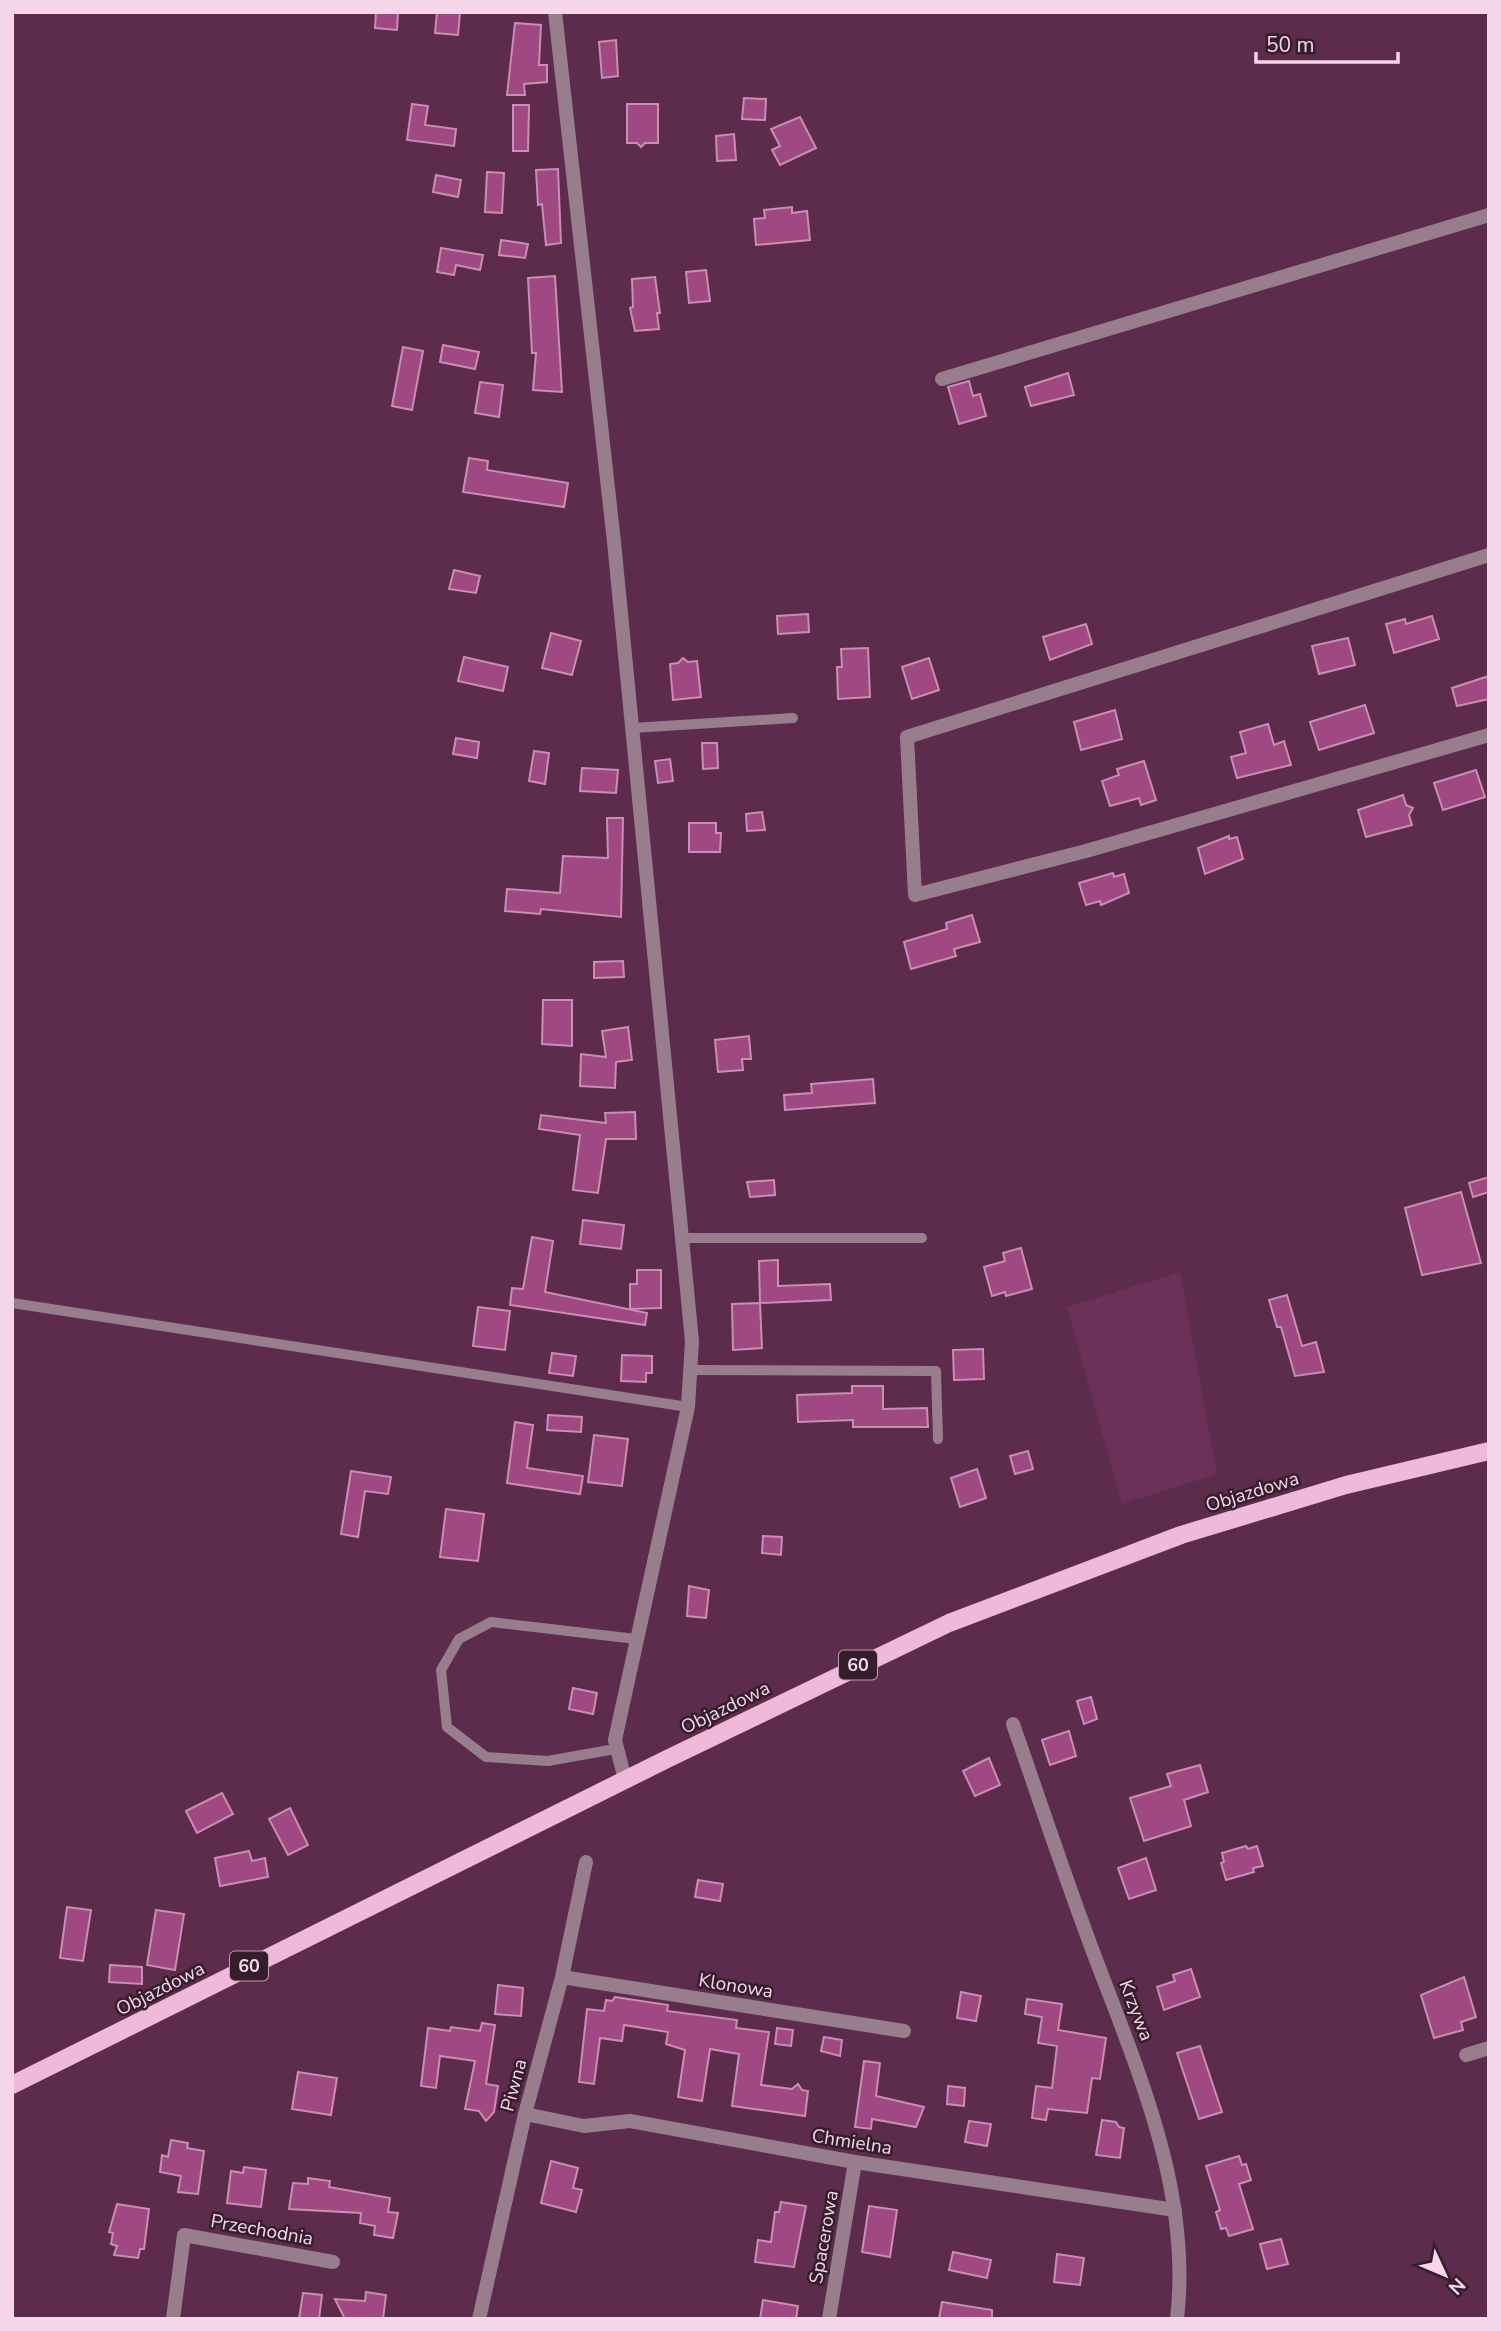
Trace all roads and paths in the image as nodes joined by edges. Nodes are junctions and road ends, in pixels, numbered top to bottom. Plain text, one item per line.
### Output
1 (555, 12) edge
2 (1489, 215) edge
3 (942, 379) dead end
4 (1489, 555) edge
5 (793, 718) dead end
6 (632, 728) junction
7 (1489, 735) edge
8 (683, 1238) junction
9 (922, 1238) dead end
10 (12, 1304) edge
11 (690, 1370) junction
12 (688, 1406) junction
13 (938, 1439) dead end
14 (1489, 1451) edge
15 (636, 1639) junction
16 (1013, 1724) dead end
17 (615, 1749) junction
18 (625, 1780) junction
19 (586, 1862) dead end
20 (562, 1977) junction
21 (904, 2031) dead end
22 (1489, 2048) edge
23 (1466, 2055) dead end
24 (12, 2085) edge
25 (525, 2114) junction
26 (855, 2162) junction
27 (1175, 2210) junction
28 (333, 2262) dead end
29 (173, 2319) edge
30 (479, 2319) edge
31 (829, 2319) edge
32 (1177, 2319) edge

1 - 6 street
2 - 3 street
4 - 7 street
5 - 6 lane
6 - 8 street
8 - 9 lane
8 - 11 street
10 - 12 lane
11 - 12 street
11 - 13 lane
12 - 15 street
14 - 18 main road, Objazdowa / 60
15 - 17 street
15 - 17 lane
16 - 27 street, Krzywa
17 - 18 street
18 - 24 main road, Objazdowa / 60
19 - 20 street, Piwna
20 - 21 street, Klonowa
20 - 25 street, Piwna
22 - 23 street
25 - 26 street, Chmielna
25 - 30 street, Piwna
26 - 27 street, Chmielna
26 - 31 street, Spacerowa
27 - 32 street, Krzywa
28 - 29 street, Przechodnia

